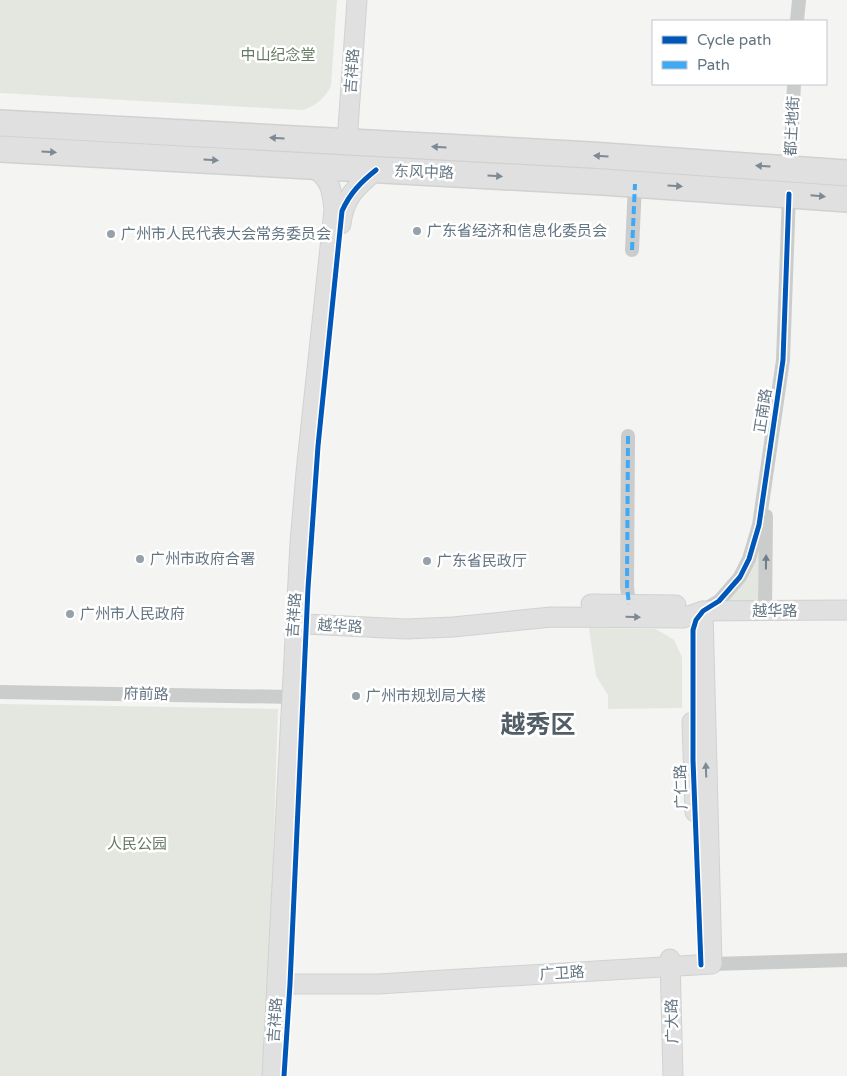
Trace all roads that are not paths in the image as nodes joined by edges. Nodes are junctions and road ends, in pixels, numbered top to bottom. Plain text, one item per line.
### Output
1 (356, 0) edge
2 (799, 0) edge
3 (798, 20) edge
4 (794, 85) edge
5 (0, 123) edge
6 (346, 142) junction
7 (0, 149) edge
8 (311, 166) junction
9 (790, 168) junction
10 (376, 170) junction
11 (847, 173) edge
12 (635, 184) junction
13 (789, 194) junction
14 (847, 199) edge
15 (632, 250) dead end
16 (628, 436) dead end
17 (767, 473) junction
18 (629, 604) junction
19 (765, 610) junction
20 (847, 610) edge
21 (703, 611) junction
22 (303, 618) junction
23 (0, 692) edge
24 (292, 697) junction
25 (847, 960) edge
26 (707, 961) junction
27 (670, 963) junction
28 (286, 980) junction
29 (272, 1076) edge
30 (284, 1076) edge
31 (673, 1076) edge

1 - 6 street, 吉祥路
2 - 3 street
4 - 9 street, 都土地街
6 -> 5 highway, 东风中路
9 -> 6 highway, 东风中路
7 -> 8 highway, 东风中路
8 - 10 highway, 东风中路
8 - 22 street, 吉祥路
9 - 11 highway, 东风中路
10 -> 12 highway, 东风中路
10 - 22 street, 吉祥路
12 -> 13 highway, 东风中路
12 - 15 street
13 -> 14 highway, 东风中路
13 - 17 street, 正南路
16 - 18 street
19 -> 17 street
17 - 21 street, 正南路
18 - 21 street, 越华路
18 - 22 street, 越华路
19 - 20 street, 越华路
19 - 21 street, 越华路
22 -> 21 street, 越华路
21 - 26 street, 广仁路
22 - 24 street, 吉祥路
22 - 28 street, 吉祥路
23 - 24 street, 府前路
24 - 28 street, 吉祥路
25 - 26 street, 广卫路
26 - 27 street, 广卫路
27 - 28 street, 广卫路
27 - 31 street, 广大路
28 - 29 street, 吉祥路
28 - 30 street, 吉祥路

